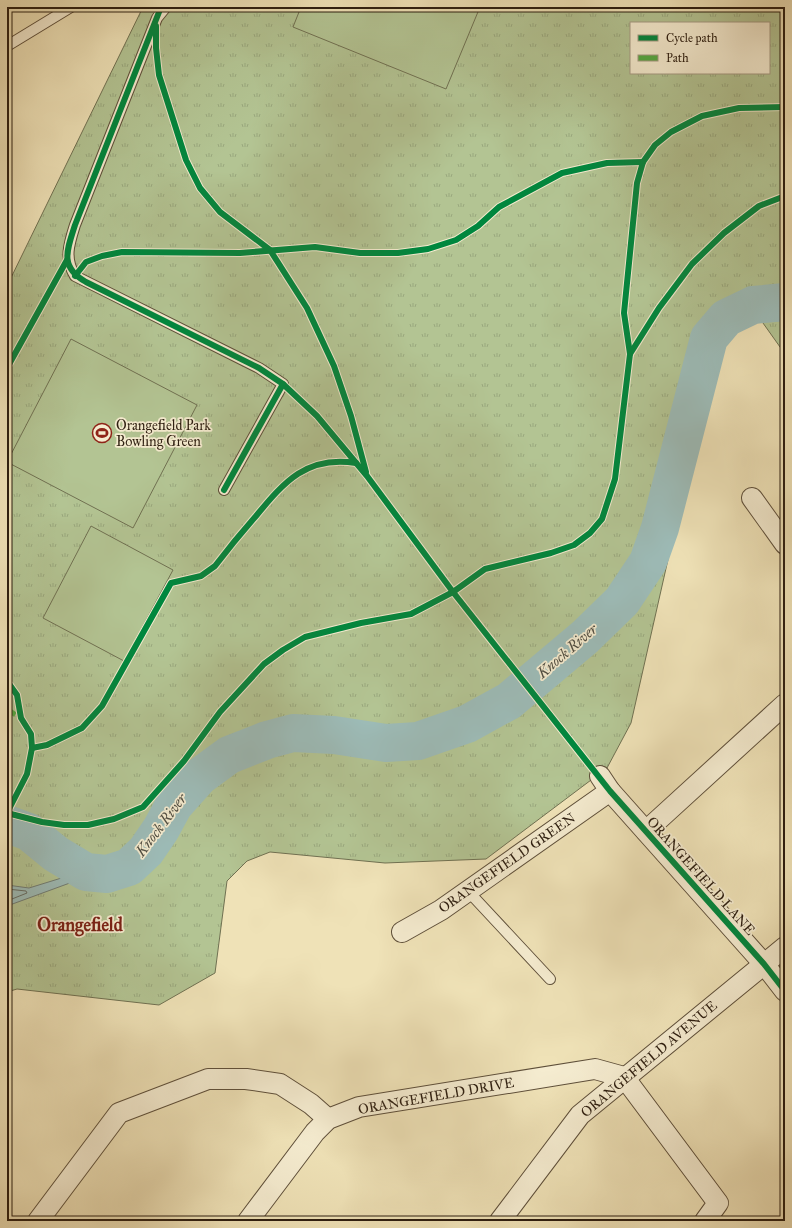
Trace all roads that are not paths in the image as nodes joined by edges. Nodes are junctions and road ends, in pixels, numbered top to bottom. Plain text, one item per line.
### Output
1 (71, 7) edge
2 (166, 7) edge
3 (7, 46) edge
4 (224, 490) dead end
5 (752, 498) dead end
6 (785, 544) edge
7 (785, 704) edge
8 (605, 784) joint
9 (646, 831) junction
10 (468, 891) junction
11 (402, 932) dead end
12 (785, 947) edge
13 (764, 964) junction
14 (550, 979) dead end
15 (785, 991) edge
16 (624, 1077) junction
17 (328, 1119) junction
18 (38, 1221) edge
19 (248, 1221) edge
20 (500, 1221) edge
21 (705, 1221) edge

1 - 3 lane
2 - 4 lane
5 - 6 street
7 - 9 street
8 - 9 street, ORANGEFIELD LANE
8 - 10 street, ORANGEFIELD GREEN
9 - 13 street, ORANGEFIELD LANE
10 - 11 street, ORANGEFIELD GREEN
10 - 14 lane
12 - 13 street, ORANGEFIELD AVENUE
13 - 15 street, ORANGEFIELD LANE
13 - 16 street, ORANGEFIELD AVENUE
16 - 17 street, ORANGEFIELD DRIVE
16 - 20 street, ORANGEFIELD AVENUE
16 - 21 street
17 - 18 street
17 - 19 street, ORANGEFIELD DRIVE

